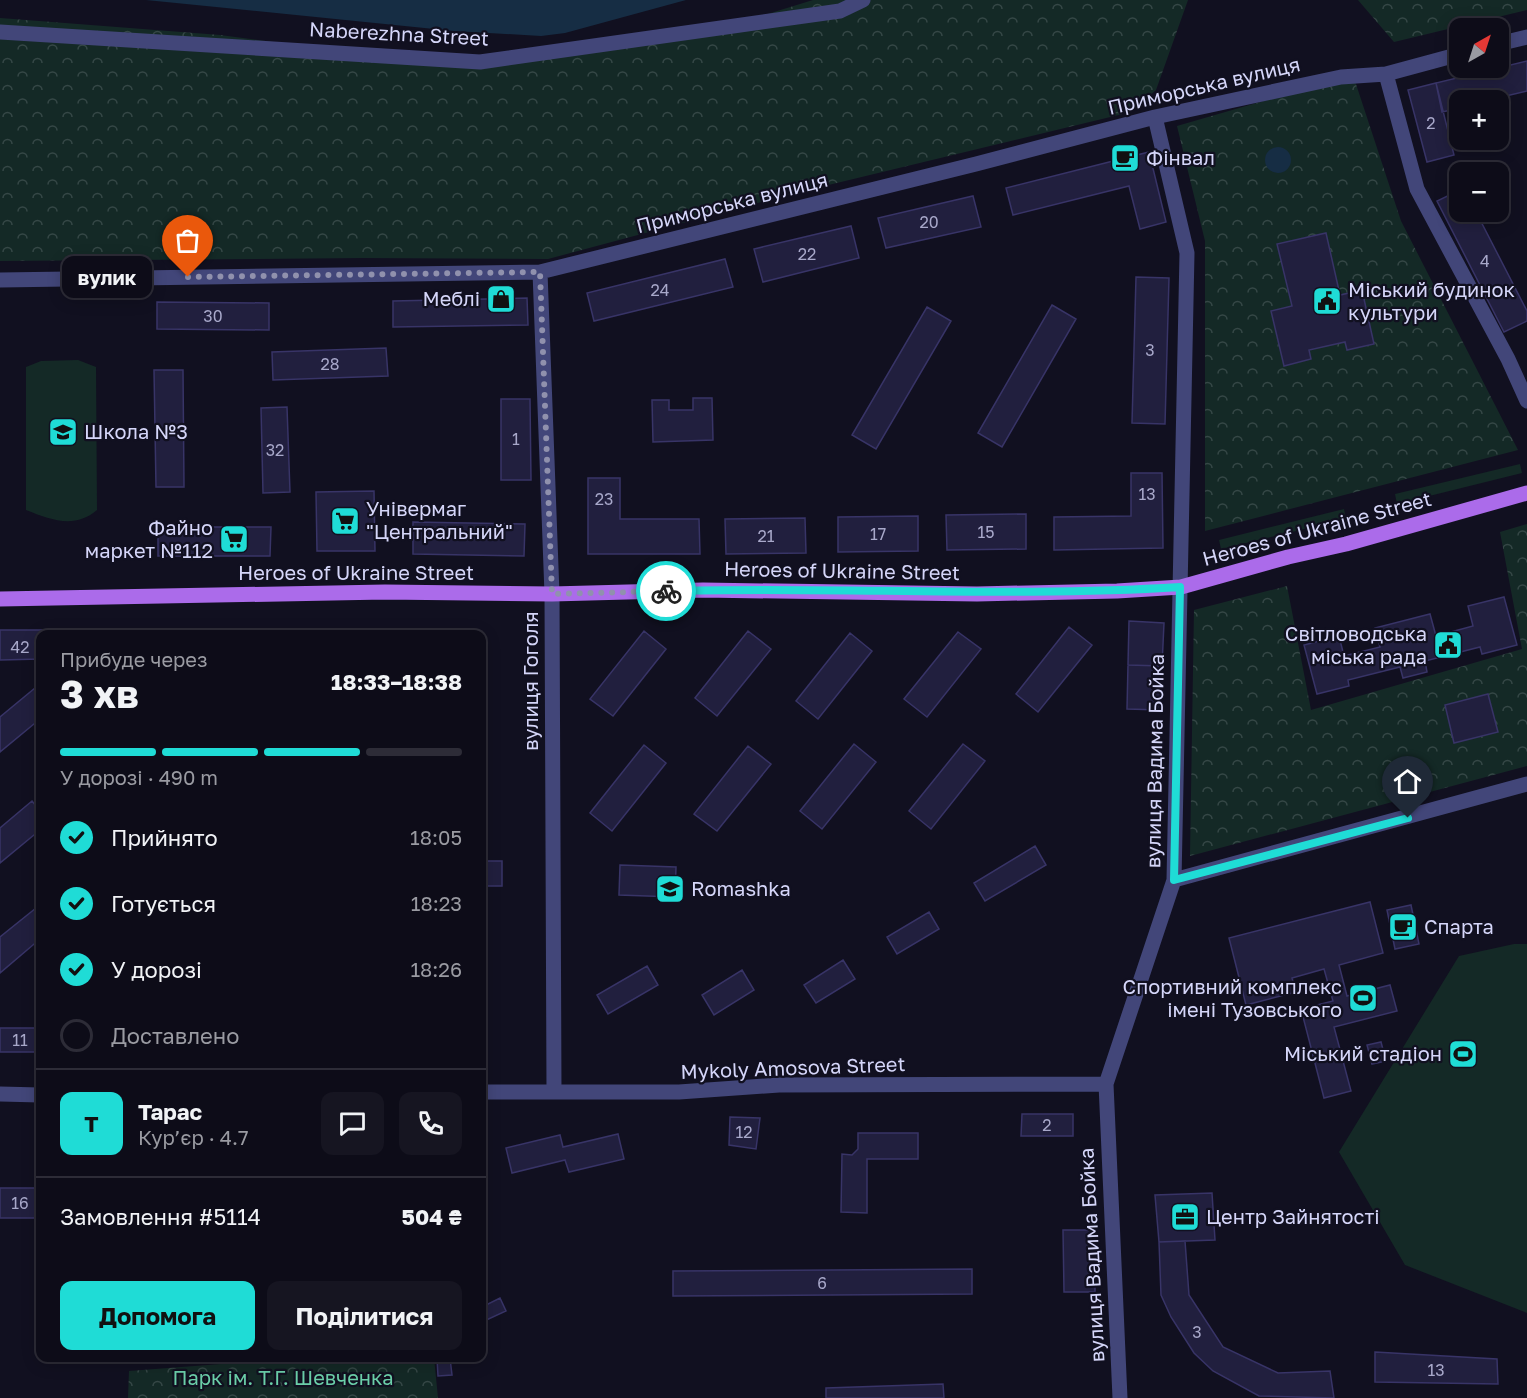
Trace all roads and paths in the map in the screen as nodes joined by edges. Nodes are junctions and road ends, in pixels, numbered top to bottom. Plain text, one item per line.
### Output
1 (863, 0) edge
2 (0, 33) edge
3 (1527, 37) edge
4 (1509, 41) edge
5 (1449, 57) edge
6 (1386, 74) junction
7 (1155, 117) junction
8 (540, 272) junction
9 (0, 280) edge
10 (1527, 401) edge
11 (1527, 493) edge
12 (1180, 587) junction
13 (552, 594) junction
14 (0, 598) edge
15 (1527, 783) edge
16 (1174, 880) junction
17 (1106, 1084) junction
18 (554, 1091) junction
19 (486, 1092) edge
20 (0, 1094) edge
21 (36, 1095) edge
22 (1120, 1398) edge

1 - 2 street, Naberezhna Street
3 - 4 street
5 - 6 street, Приморська вулиця
6 - 7 street, Приморська вулиця
6 - 10 street
7 - 8 street, Приморська вулиця
7 - 12 street, вулиця Вадима Бойка
8 - 9 street, Приморська вулиця
8 - 13 street, вулиця Гоголя
11 - 12 main road, Heroes of Ukraine Street
12 - 13 main road, Heroes of Ukraine Street
12 - 16 street, вулиця Вадима Бойка
13 - 14 main road, Heroes of Ukraine Street
13 - 18 street, вулиця Гоголя
15 - 16 street
16 - 17 street, вулиця Вадима Бойка
17 - 18 street, Mykoly Amosova Street
17 - 22 street, вулиця Вадима Бойка
18 - 19 street, Mykoly Amosova Street
20 - 21 street

